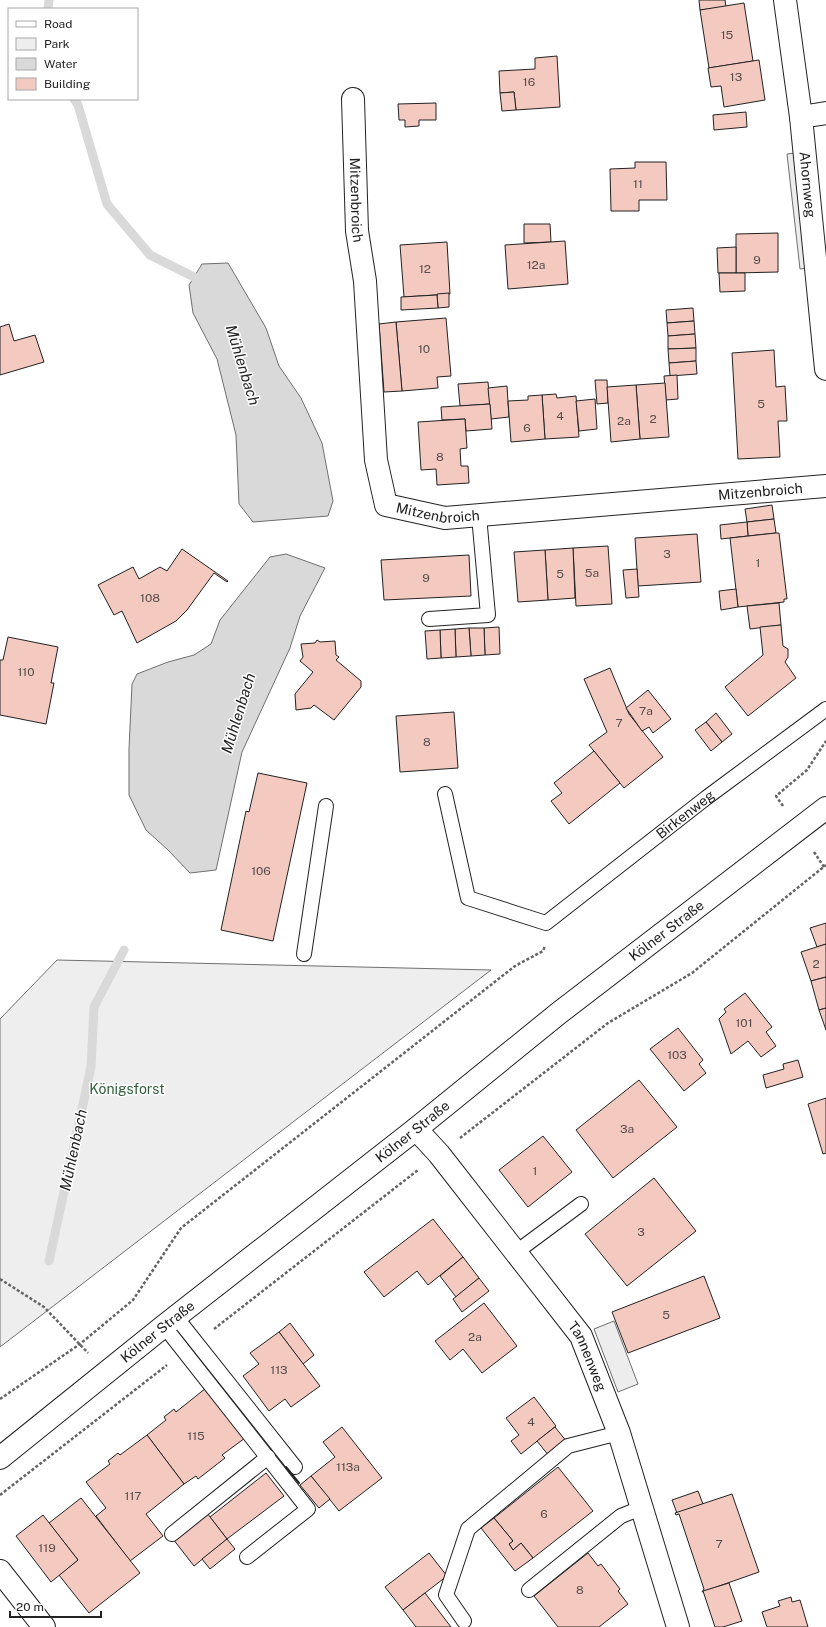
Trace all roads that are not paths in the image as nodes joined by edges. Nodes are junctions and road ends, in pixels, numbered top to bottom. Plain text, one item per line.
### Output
1 (786, 0) edge
2 (353, 98) dead end
3 (826, 113) edge
4 (801, 117) junction
5 (826, 369) edge
6 (826, 486) edge
7 (479, 516) junction
8 (429, 619) dead end
9 (826, 709) edge
10 (445, 794) dead end
11 (326, 806) dead end
12 (826, 808) edge
13 (304, 954) dead end
14 (416, 1129) junction
15 (581, 1204) dead end
16 (515, 1253) junction
17 (170, 1322) junction
18 (619, 1433) junction
19 (268, 1457) junction
20 (0, 1458) edge
21 (295, 1467) dead end
22 (641, 1508) junction
23 (172, 1534) dead end
24 (247, 1557) dead end
25 (0, 1571) edge
26 (529, 1590) dead end
27 (464, 1621) dead end
28 (44, 1627) edge
29 (678, 1627) edge

1 - 4 street, Ahornweg
2 - 7 street, Mitzenbroich
3 - 4 street
4 - 5 street, Ahornweg
6 - 7 street, Mitzenbroich
7 - 8 lane
9 - 10 lane, Birkenweg
11 - 13 lane
12 - 14 street, Kölner Straße
14 - 16 street, Tannenweg
14 - 17 street, Kölner Straße
15 - 16 lane
16 - 18 street, Tannenweg
17 - 19 lane
17 - 20 street, Kölner Straße
17 - 21 lane
18 - 22 street, Tannenweg
18 - 27 lane
19 - 23 lane
19 - 24 lane
22 - 26 lane
22 - 29 street, Tannenweg
25 - 28 street

